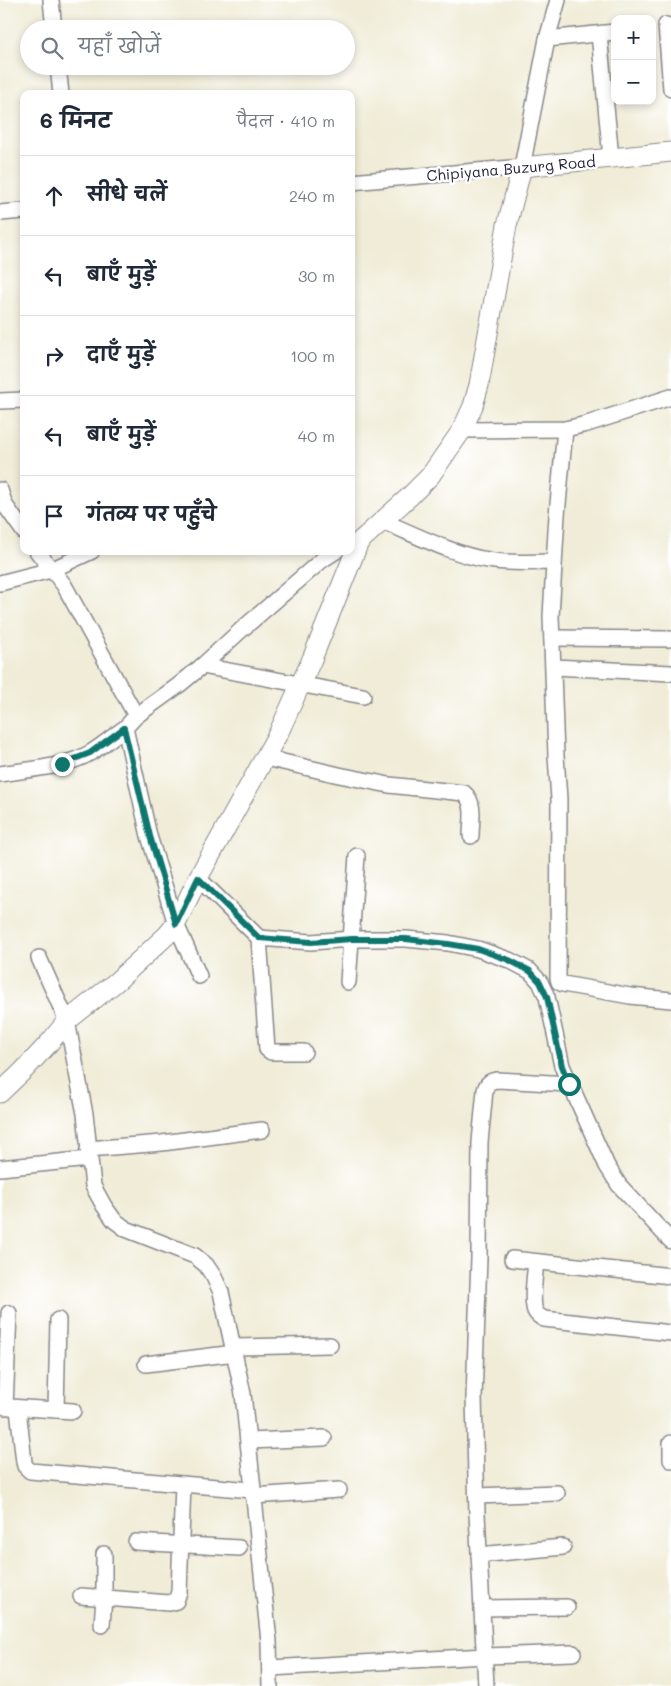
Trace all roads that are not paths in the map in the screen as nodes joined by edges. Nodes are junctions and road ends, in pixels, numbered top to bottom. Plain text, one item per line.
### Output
1 (51, 0) edge
2 (558, 0) edge
3 (53, 20) edge
4 (663, 25) edge
5 (611, 32) edge
6 (599, 34) junction
7 (547, 39) junction
8 (59, 75) edge
9 (671, 89) edge
10 (61, 90) edge
11 (671, 152) edge
12 (610, 158) junction
13 (522, 167) junction
14 (355, 182) edge
15 (20, 211) edge
16 (0, 213) edge
17 (671, 397) edge
18 (20, 400) edge
19 (0, 401) edge
20 (565, 429) junction
21 (462, 430) junction
22 (0, 490) edge
23 (382, 521) junction
24 (20, 526) edge
25 (355, 543) edge
26 (40, 555) edge
27 (83, 555) edge
28 (331, 555) edge
29 (350, 555) edge
30 (554, 562) junction
31 (51, 570) junction
32 (0, 583) edge
33 (552, 638) junction
34 (671, 639) edge
35 (202, 666) junction
36 (554, 667) junction
37 (671, 674) edge
38 (300, 686) junction
39 (362, 696) dead end
40 (136, 716) junction
41 (124, 728) junction
42 (266, 758) junction
43 (0, 774) edge
44 (471, 836) dead end
45 (357, 856) dead end
46 (198, 878) junction
47 (176, 924) junction
48 (259, 938) junction
49 (352, 939) junction
50 (39, 958) dead end
51 (199, 976) dead end
52 (348, 982) dead end
53 (540, 982) junction
54 (559, 982) junction
55 (671, 1000) edge
56 (67, 1021) junction
57 (304, 1052) dead end
58 (569, 1084) junction
59 (3, 1086) edge
60 (262, 1130) dead end
61 (89, 1154) junction
62 (0, 1168) edge
63 (671, 1241) edge
64 (512, 1259) dead end
65 (536, 1262) junction
66 (671, 1276) edge
67 (9, 1313) dead end
68 (58, 1320) dead end
69 (671, 1333) edge
70 (330, 1346) dead end
71 (234, 1350) junction
72 (146, 1364) dead end
73 (8, 1407) edge
74 (56, 1410) junction
75 (73, 1411) dead end
76 (324, 1438) dead end
77 (248, 1441) junction
78 (671, 1443) edge
79 (671, 1460) edge
80 (184, 1484) junction
81 (339, 1490) dead end
82 (253, 1493) junction
83 (557, 1493) dead end
84 (477, 1496) junction
85 (136, 1542) dead end
86 (181, 1544) junction
87 (563, 1546) dead end
88 (240, 1548) dead end
89 (104, 1554) dead end
90 (479, 1554) junction
91 (81, 1596) dead end
92 (104, 1598) junction
93 (568, 1607) dead end
94 (482, 1608) junction
95 (102, 1625) dead end
96 (573, 1653) dead end
97 (485, 1656) junction
98 (270, 1668) junction
99 (270, 1686) edge
100 (486, 1686) edge

1 - 3 street
2 - 7 street
4 - 9 street
5 - 6 street
6 - 7 street
6 - 12 street
7 - 13 street
8 - 10 street
11 - 12 street, Chipiyana Buzurg Road
12 - 13 street, Chipiyana Buzurg Road
13 - 14 street, Chipiyana Buzurg Road
13 - 21 street
15 - 16 street
17 - 20 street
18 - 19 street
20 - 21 street
20 - 30 street
21 - 23 street
22 - 24 street
23 - 25 street
23 - 30 street
26 - 31 street
27 - 31 street
28 - 35 street
29 - 38 street
30 - 33 street
31 - 32 street
31 - 40 street
33 - 34 street
33 - 36 street
35 - 38 street
35 - 40 street
36 - 37 street
36 - 54 street
38 - 39 street
38 - 42 street
40 - 41 street
41 - 43 street
41 - 47 street
42 - 44 street
42 - 46 street
45 - 49 street
46 - 47 street
46 - 48 street
47 - 51 street
47 - 56 street
48 - 49 street
48 - 57 street
49 - 52 street
49 - 53 street
50 - 56 street
53 - 54 street
53 - 58 street
54 - 55 street
56 - 59 street
56 - 61 street
58 - 63 street
58 - 84 street
60 - 61 street
61 - 62 street
61 - 71 street
64 - 65 street
65 - 66 street
65 - 69 street
67 - 73 street
68 - 74 street
70 - 71 street
71 - 72 street
71 - 77 street
73 - 74 street
73 - 80 street
74 - 75 street
76 - 77 street
77 - 82 street
78 - 79 street
80 - 82 street
80 - 86 street
81 - 82 street
82 - 98 street
83 - 84 street
84 - 90 street
85 - 86 street
86 - 88 street
86 - 92 street
87 - 90 street
89 - 92 street
90 - 94 street
91 - 92 street
92 - 95 street
93 - 94 street
94 - 97 street
96 - 97 street
97 - 98 street
97 - 100 street
98 - 99 street

